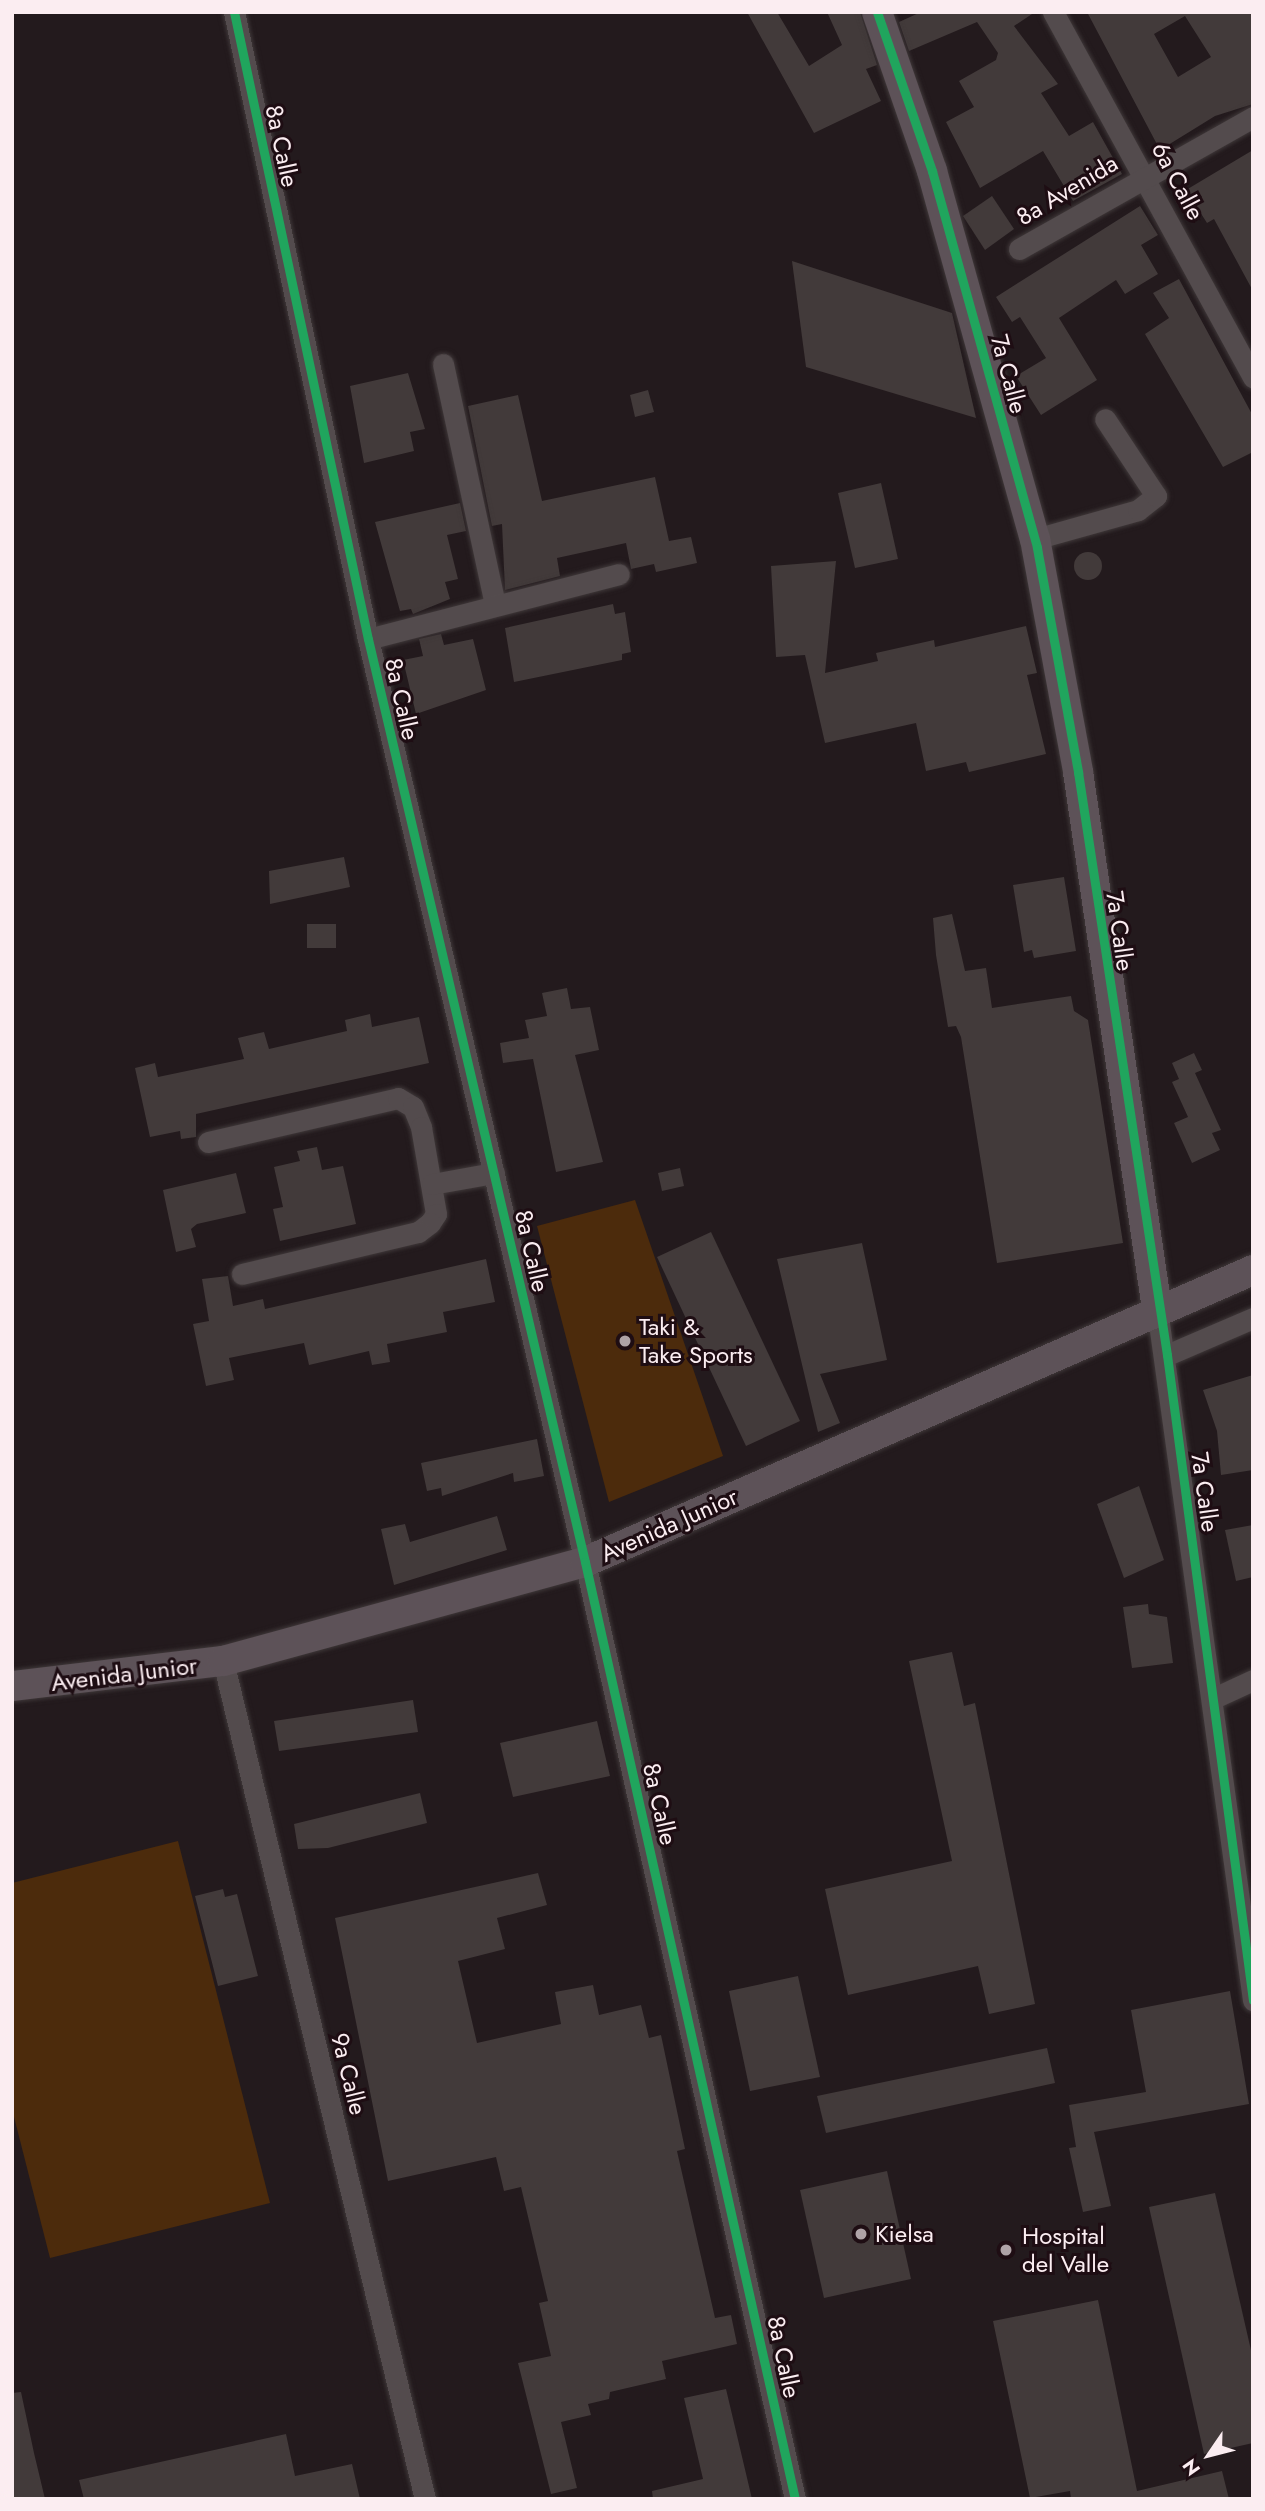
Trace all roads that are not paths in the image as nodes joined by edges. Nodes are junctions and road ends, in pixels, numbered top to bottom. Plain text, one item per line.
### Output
1 (234, 12) edge
2 (877, 12) edge
3 (1053, 12) edge
4 (1253, 117) edge
5 (1146, 174) junction
6 (1019, 249) dead end
7 (443, 364) dead end
8 (1253, 378) edge
9 (1105, 419) dead end
10 (1035, 539) junction
11 (619, 574) dead end
12 (495, 604) junction
13 (368, 639) junction
14 (208, 1142) dead end
15 (494, 1173) junction
16 (432, 1184) junction
17 (1253, 1270) edge
18 (242, 1274) dead end
19 (1157, 1309) junction
20 (1253, 1318) edge
21 (1167, 1355) junction
22 (586, 1562) junction
23 (223, 1661) junction
24 (1253, 1680) edge
25 (12, 1686) edge
26 (1214, 1698) junction
27 (1253, 2000) edge
28 (425, 2499) edge
29 (794, 2499) edge

1 - 13 street, 8a Calle
2 - 10 street, 7a Calle
3 - 5 street, 6a Calle
4 - 5 street, 8a Avenida
5 - 6 street, 8a Avenida
5 - 8 street, 6a Calle
7 - 12 street
9 - 10 street
10 - 19 street, 7a Calle
11 - 12 street
12 - 13 street
13 - 15 street, 8a Calle
14 - 16 street
15 - 16 street
15 - 22 street, 8a Calle
16 - 18 street
17 - 19 street, Avenida Junior
19 - 21 street, 7a Calle
19 - 22 street, Avenida Junior
20 - 21 street
21 - 26 street, 7a Calle
22 - 23 street, Avenida Junior
22 - 29 street, 8a Calle
23 - 25 street, Avenida Junior
23 - 28 street, 9a Calle
24 - 26 street
26 - 27 street, 7a Calle

